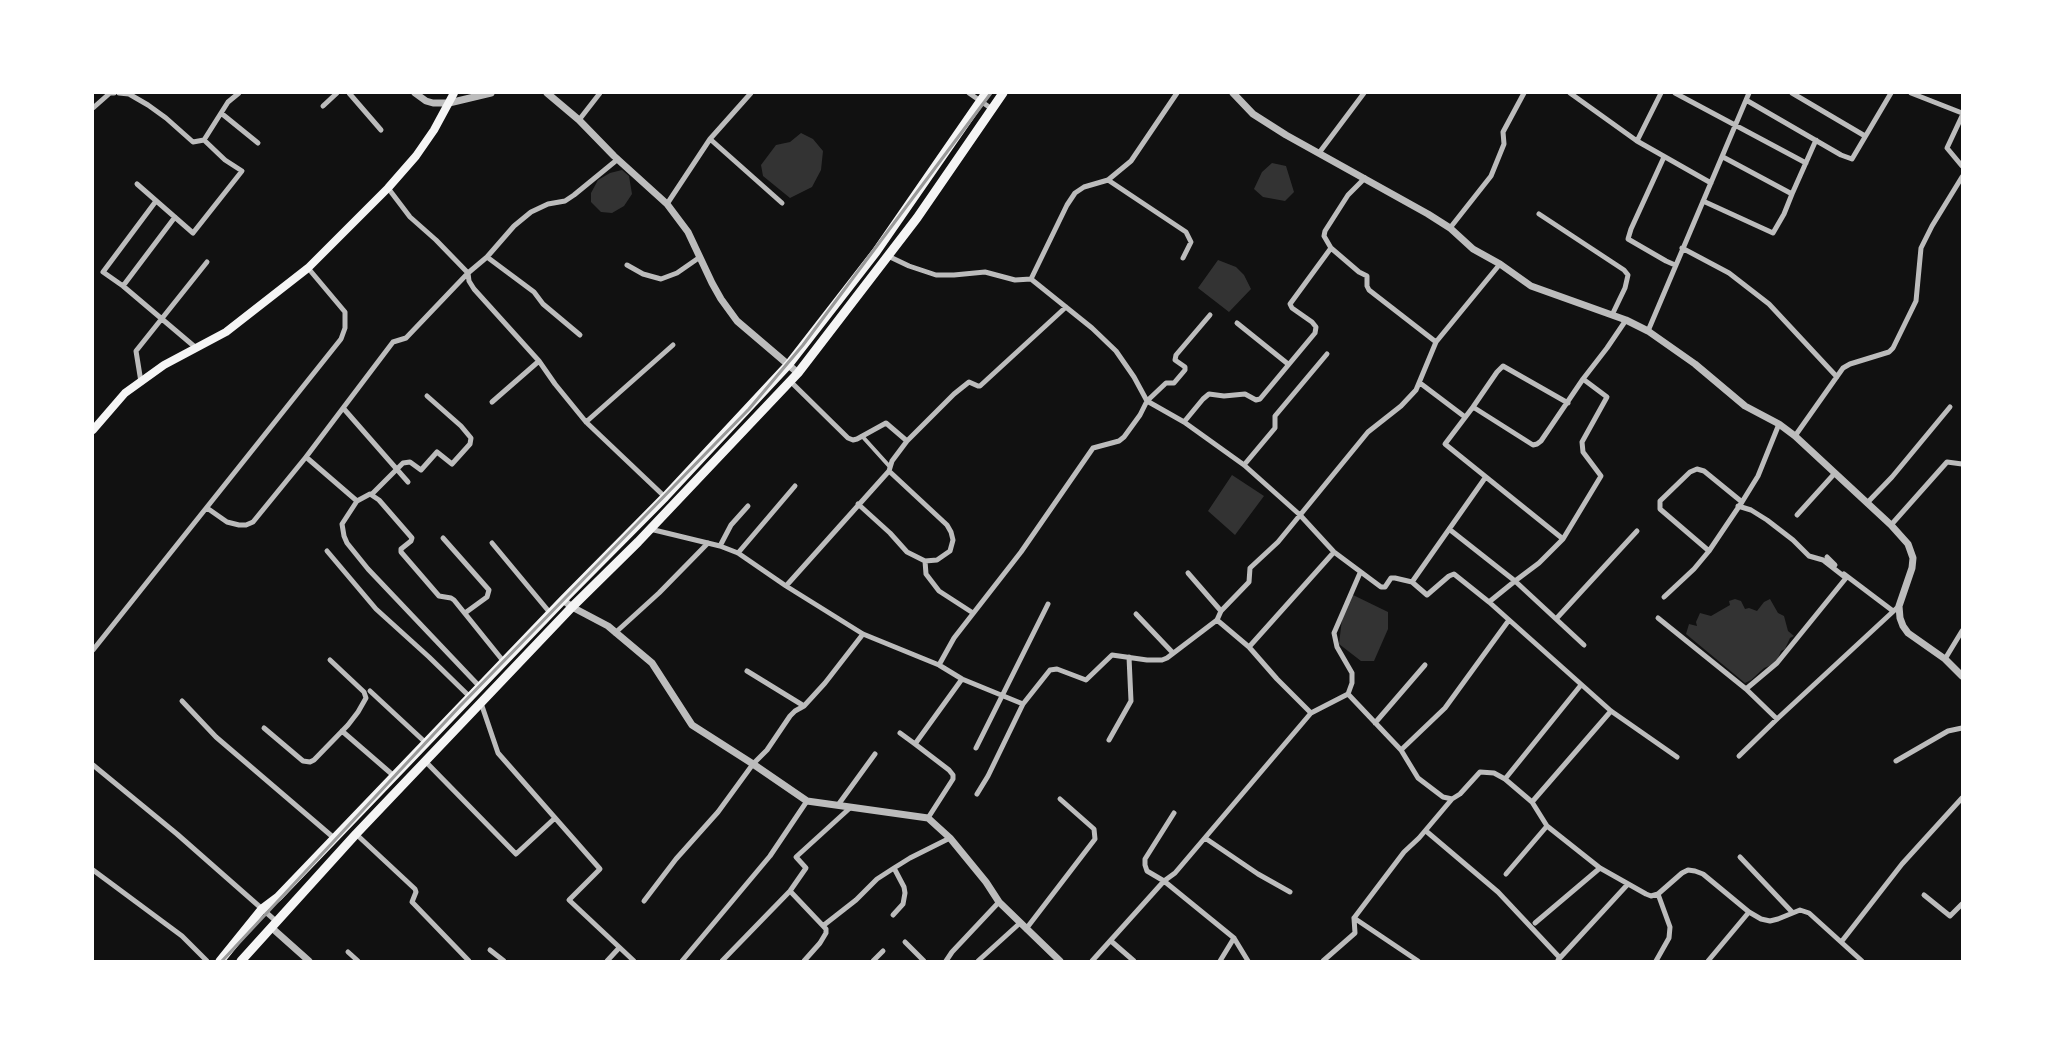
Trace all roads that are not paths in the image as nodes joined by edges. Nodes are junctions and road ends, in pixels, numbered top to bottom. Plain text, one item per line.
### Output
1 (111, 93) edge
2 (119, 93) edge
3 (239, 93) edge
4 (338, 93) edge
5 (349, 93) edge
6 (415, 93) edge
7 (454, 93) edge
8 (491, 93) edge
9 (547, 93) edge
10 (600, 93) edge
11 (751, 93) edge
12 (969, 93) edge
13 (1003, 93) edge
14 (1177, 93) edge
15 (1233, 93) edge
16 (1364, 93) edge
17 (1524, 93) edge
18 (1570, 93) edge
19 (1661, 93) edge
20 (1676, 93) edge
21 (1749, 93) edge
22 (1792, 93) edge
23 (1891, 93) edge
24 (1911, 93) edge
25 (1799, 95) edge
26 (983, 97) edge
27 (1746, 100) junction
28 (449, 103) junction
29 (323, 106) dead end
30 (93, 108) edge
31 (992, 109) junction
32 (221, 113) junction
33 (1962, 114) edge
34 (579, 120) junction
35 (1735, 125) junction
36 (381, 130) dead end
37 (1865, 136) junction
38 (710, 139) junction
39 (204, 140) junction
40 (1816, 140) junction
41 (1637, 141) junction
42 (258, 143) dead end
43 (1319, 153) junction
44 (1664, 157) junction
45 (1723, 157) junction
46 (618, 159) junction
47 (1806, 163) junction
48 (1962, 166) edge
49 (1962, 177) edge
50 (1365, 178) junction
51 (1108, 180) junction
52 (1711, 183) junction
53 (137, 184) dead end
54 (388, 188) junction
55 (1792, 194) junction
56 (156, 201) junction
57 (1703, 201) junction
58 (782, 203) dead end
59 (668, 204) junction
60 (1539, 214) dead end
61 (175, 217) junction
62 (1450, 228) junction
63 (1331, 248) junction
64 (1682, 248) junction
65 (700, 256) junction
66 (888, 256) junction
67 (487, 257) junction
68 (1183, 258) dead end
69 (207, 262) dead end
70 (1500, 264) junction
71 (627, 265) dead end
72 (1675, 265) junction
73 (308, 268) junction
74 (468, 273) junction
75 (1031, 279) junction
76 (123, 286) junction
77 (1066, 308) junction
78 (1210, 315) dead end
79 (1612, 315) junction
80 (162, 318) junction
81 (1626, 320) junction
82 (1237, 323) dead end
83 (1648, 331) junction
84 (580, 335) dead end
85 (1436, 342) junction
86 (673, 345) dead end
87 (195, 347) junction
88 (1327, 354) dead end
89 (539, 361) junction
90 (789, 364) junction
91 (1288, 364) junction
92 (798, 373) junction
93 (1837, 377) junction
94 (1583, 379) junction
95 (790, 381) junction
96 (141, 382) junction
97 (1420, 383) junction
98 (427, 396) dead end
99 (1147, 401) junction
100 (492, 402) dead end
101 (1568, 403) junction
102 (1473, 407) junction
103 (1950, 407) dead end
104 (344, 409) junction
105 (1466, 417) junction
106 (586, 422) junction
107 (1184, 422) junction
108 (1779, 424) junction
109 (93, 430) edge
110 (861, 436) junction
111 (1795, 436) junction
112 (907, 441) junction
113 (306, 458) junction
114 (1962, 464) edge
115 (1244, 465) junction
116 (397, 469) junction
117 (889, 469) junction
118 (1835, 473) junction
119 (1485, 478) junction
120 (408, 482) dead end
121 (795, 486) dead end
122 (372, 494) junction
123 (665, 497) junction
124 (357, 501) junction
125 (1866, 502) junction
126 (858, 504) junction
127 (1740, 504) junction
128 (748, 506) dead end
129 (207, 508) junction
130 (1300, 515) junction
131 (1797, 515) dead end
132 (1891, 525) junction
133 (650, 529) junction
134 (1449, 530) junction
135 (1637, 531) dead end
136 (443, 538) dead end
137 (1563, 540) junction
138 (492, 543) dead end
139 (708, 543) junction
140 (720, 546) junction
141 (327, 551) dead end
142 (1708, 551) junction
143 (1334, 552) junction
144 (738, 553) junction
145 (1827, 557) dead end
146 (925, 561) junction
147 (1188, 573) dead end
148 (1360, 573) junction
149 (1515, 581) junction
150 (1412, 582) junction
151 (786, 586) junction
152 (1664, 597) dead end
153 (563, 600) junction
154 (1489, 602) junction
155 (1048, 604) dead end
156 (572, 607) junction
157 (1896, 608) junction
158 (1221, 611) junction
159 (465, 613) junction
160 (972, 613) junction
161 (551, 614) junction
162 (1136, 614) dead end
163 (1658, 618) dead end
164 (1556, 619) junction
165 (1217, 620) junction
166 (1509, 620) junction
167 (1962, 631) edge
168 (615, 633) junction
169 (863, 634) junction
170 (1584, 645) dead end
171 (1250, 647) junction
172 (93, 650) edge
173 (1173, 653) junction
174 (1130, 657) junction
175 (1945, 658) junction
176 (330, 660) dead end
177 (504, 662) junction
178 (939, 665) junction
179 (1425, 665) dead end
180 (747, 671) dead end
181 (1962, 676) edge
182 (962, 679) junction
183 (1581, 685) junction
184 (480, 687) junction
185 (1746, 688) junction
186 (370, 692) dead end
187 (1002, 694) junction
188 (1348, 694) junction
189 (470, 697) junction
190 (182, 701) dead end
191 (481, 703) junction
192 (1023, 704) junction
193 (804, 706) junction
194 (1611, 711) junction
195 (1311, 713) junction
196 (1777, 719) junction
197 (1375, 723) junction
198 (264, 728) dead end
199 (1962, 728) edge
200 (342, 731) junction
201 (900, 733) dead end
202 (1109, 740) dead end
203 (426, 743) junction
204 (915, 744) junction
205 (976, 748) dead end
206 (1401, 750) junction
207 (875, 754) dead end
208 (1739, 756) dead end
209 (1677, 757) dead end
210 (425, 761) junction
211 (1896, 761) dead end
212 (753, 764) junction
213 (93, 765) edge
214 (394, 776) junction
215 (1505, 779) junction
216 (976, 794) dead end
217 (1962, 798) edge
218 (1060, 799) dead end
219 (1452, 799) junction
220 (807, 801) junction
221 (1532, 802) junction
222 (838, 805) junction
223 (851, 807) junction
224 (1174, 813) dead end
225 (555, 818) junction
226 (928, 818) junction
227 (1547, 826) junction
228 (1426, 831) junction
229 (356, 834) junction
230 (334, 838) junction
231 (950, 838) junction
232 (1205, 838) junction
233 (1740, 857) dead end
234 (894, 868) junction
235 (1600, 868) junction
236 (93, 870) edge
237 (1506, 874) dead end
238 (1164, 881) junction
239 (1628, 884) junction
240 (790, 891) junction
241 (1290, 892) dead end
242 (1658, 894) junction
243 (1924, 895) dead end
244 (644, 901) dead end
245 (999, 902) junction
246 (1962, 904) edge
247 (262, 909) junction
248 (1749, 912) junction
249 (1792, 912) junction
250 (893, 915) dead end
251 (1354, 918) junction
252 (1020, 923) junction
253 (1535, 923) dead end
254 (274, 925) junction
255 (824, 925) junction
256 (1026, 929) junction
257 (1234, 938) junction
258 (1111, 941) junction
259 (1842, 941) junction
260 (904, 942) dead end
261 (619, 948) junction
262 (490, 950) dead end
263 (883, 951) dead end
264 (348, 952) dead end
265 (1558, 960) edge
266 (207, 961) edge
267 (220, 961) edge
268 (241, 961) edge
269 (309, 961) edge
270 (358, 961) edge
271 (469, 961) edge
272 (504, 961) edge
273 (607, 961) edge
274 (634, 961) edge
275 (682, 961) edge
276 (722, 961) edge
277 (804, 961) edge
278 (873, 961) edge
279 (924, 961) edge
280 (946, 961) edge
281 (978, 961) edge
282 (1059, 961) edge
283 (1092, 961) edge
284 (1134, 961) edge
285 (1220, 961) edge
286 (1248, 961) edge
287 (1323, 961) edge
288 (1418, 961) edge
289 (1656, 961) edge
290 (1708, 961) edge
291 (1862, 961) edge

1 - 30 street
2 - 39 street
3 - 32 street
4 - 29 street
5 - 36 street
6 - 28 street
7 - 28 main road
8 - 28 street
9 - 34 street
10 - 34 street
11 - 38 street
12 - 26 street
13 - 31 highway
14 - 51 street
15 - 43 street
16 - 43 street
17 - 62 street
18 - 41 street
19 - 41 street
20 - 35 street
21 - 27 street
22 - 25 street
23 - 37 street
24 - 33 street
25 - 37 street
26 - 31 street
26 - 90 highway
27 - 35 street
27 - 40 street
28 - 54 main road
31 - 66 highway
32 - 39 street
32 - 42 street
33 - 48 street
34 - 46 street
35 - 45 street
35 - 47 street
37 - 40 street
38 - 58 street
38 - 59 street
39 - 61 street
40 - 47 street
41 - 44 street
43 - 50 street
44 - 52 street
44 - 72 street
45 - 52 street
45 - 55 street
46 - 59 street
46 - 67 street
47 - 55 street
49 - 93 street
50 - 62 street
50 - 63 street
51 - 68 street
51 - 75 street
52 - 57 street
53 - 56 street
54 - 73 main road
54 - 74 street
55 - 57 street
56 - 61 street
56 - 76 street
57 - 64 street
59 - 65 street
60 - 79 street
61 - 76 street
62 - 70 street
63 - 85 street
63 - 91 street
64 - 72 street
64 - 93 street
65 - 71 street
65 - 90 street
66 - 75 street
66 - 92 highway
67 - 74 street
67 - 84 street
69 - 80 street
70 - 79 street
70 - 85 street
72 - 83 street
73 - 87 main road
73 - 129 street
74 - 89 street
74 - 104 street
75 - 77 street
76 - 80 street
77 - 99 street
77 - 112 street
78 - 99 street
79 - 81 street
80 - 87 street
80 - 96 street
81 - 83 street
81 - 94 street
82 - 91 street
83 - 108 street
85 - 97 street
86 - 106 street
87 - 96 main road
88 - 115 street
89 - 100 street
89 - 106 street
90 - 92 street
90 - 123 highway
91 - 107 street
92 - 95 highway
93 - 111 street
94 - 101 street
94 - 137 street
95 - 110 street
95 - 133 highway
96 - 109 main road
97 - 105 street
97 - 130 street
98 - 116 street
99 - 107 street
99 - 160 street
101 - 102 street
101 - 102 street
102 - 105 street
103 - 125 street
104 - 113 street
104 - 116 street
105 - 119 street
106 - 123 street
107 - 115 street
108 - 111 street
108 - 127 street
110 - 112 street
110 - 117 street
111 - 118 street
112 - 117 street
113 - 124 street
113 - 129 street
114 - 132 street
115 - 130 street
116 - 120 street
116 - 122 street
117 - 126 street
117 - 146 street
118 - 125 street
118 - 131 street
119 - 134 street
119 - 137 street
121 - 144 street
122 - 124 street
122 - 159 street
123 - 153 highway
124 - 184 street
125 - 132 street
126 - 146 street
126 - 151 street
127 - 142 street
127 - 142 street
127 - 185 street
128 - 140 street
129 - 172 street
130 - 143 street
130 - 158 street
132 - 157 street
133 - 139 street
133 - 156 highway
134 - 149 street
134 - 150 street
135 - 164 street
136 - 159 street
137 - 149 street
138 - 161 street
139 - 140 street
139 - 168 street
140 - 144 street
141 - 189 street
142 - 152 street
143 - 148 street
143 - 171 street
144 - 151 street
145 - 157 street
146 - 160 street
147 - 158 street
148 - 150 street
148 - 188 street
149 - 154 street
149 - 164 street
150 - 154 street
151 - 169 street
153 - 156 street
153 - 161 highway
154 - 166 street
155 - 187 street
156 - 168 street
156 - 191 highway
157 - 175 street
157 - 196 street
158 - 165 street
159 - 177 street
160 - 178 street
161 - 177 highway
162 - 173 street
163 - 185 street
164 - 170 street
165 - 171 street
165 - 173 street
166 - 183 street
166 - 206 street
167 - 175 street
168 - 212 street
169 - 178 street
169 - 193 street
171 - 195 street
173 - 174 street
174 - 192 street
174 - 202 street
175 - 181 street
176 - 200 street
177 - 184 highway
178 - 182 street
179 - 197 street
180 - 193 street
182 - 187 street
182 - 204 street
183 - 194 street
183 - 215 street
184 - 189 highway
185 - 196 street
186 - 203 street
187 - 192 street
187 - 205 street
188 - 195 street
188 - 197 street
189 - 203 highway
190 - 230 street
191 - 210 highway
191 - 225 street
192 - 216 street
193 - 212 street
194 - 209 street
194 - 221 street
195 - 232 street
196 - 208 street
197 - 206 street
198 - 200 street
199 - 211 street
200 - 214 street
201 - 204 street
203 - 214 highway
204 - 226 street
206 - 219 street
207 - 222 street
210 - 225 street
210 - 229 highway
212 - 220 street
212 - 244 street
213 - 247 street
214 - 230 highway
215 - 219 street
215 - 221 street
217 - 259 street
218 - 256 street
219 - 228 street
220 - 222 street
220 - 275 street
221 - 227 street
222 - 223 street
223 - 226 street
223 - 240 street
224 - 238 street
225 - 261 street
226 - 231 street
227 - 235 street
227 - 237 street
228 - 251 street
228 - 265 street
229 - 254 highway
229 - 271 street
230 - 247 highway
231 - 234 street
231 - 245 street
232 - 238 street
232 - 241 street
233 - 249 street
234 - 250 street
234 - 255 street
235 - 239 street
235 - 253 street
236 - 266 street
238 - 257 street
238 - 258 street
239 - 242 street
239 - 265 street
240 - 255 street
240 - 276 street
242 - 248 street
242 - 289 street
243 - 246 street
245 - 252 street
245 - 280 street
247 - 254 street
247 - 267 highway
248 - 249 street
248 - 290 street
249 - 259 street
251 - 287 street
251 - 288 street
252 - 256 street
252 - 281 street
254 - 268 highway
254 - 269 street
255 - 277 street
256 - 282 street
257 - 285 street
257 - 286 street
258 - 283 street
258 - 284 street
259 - 291 street
260 - 279 street
261 - 273 street
261 - 274 street
262 - 272 street
263 - 278 street
264 - 270 street

